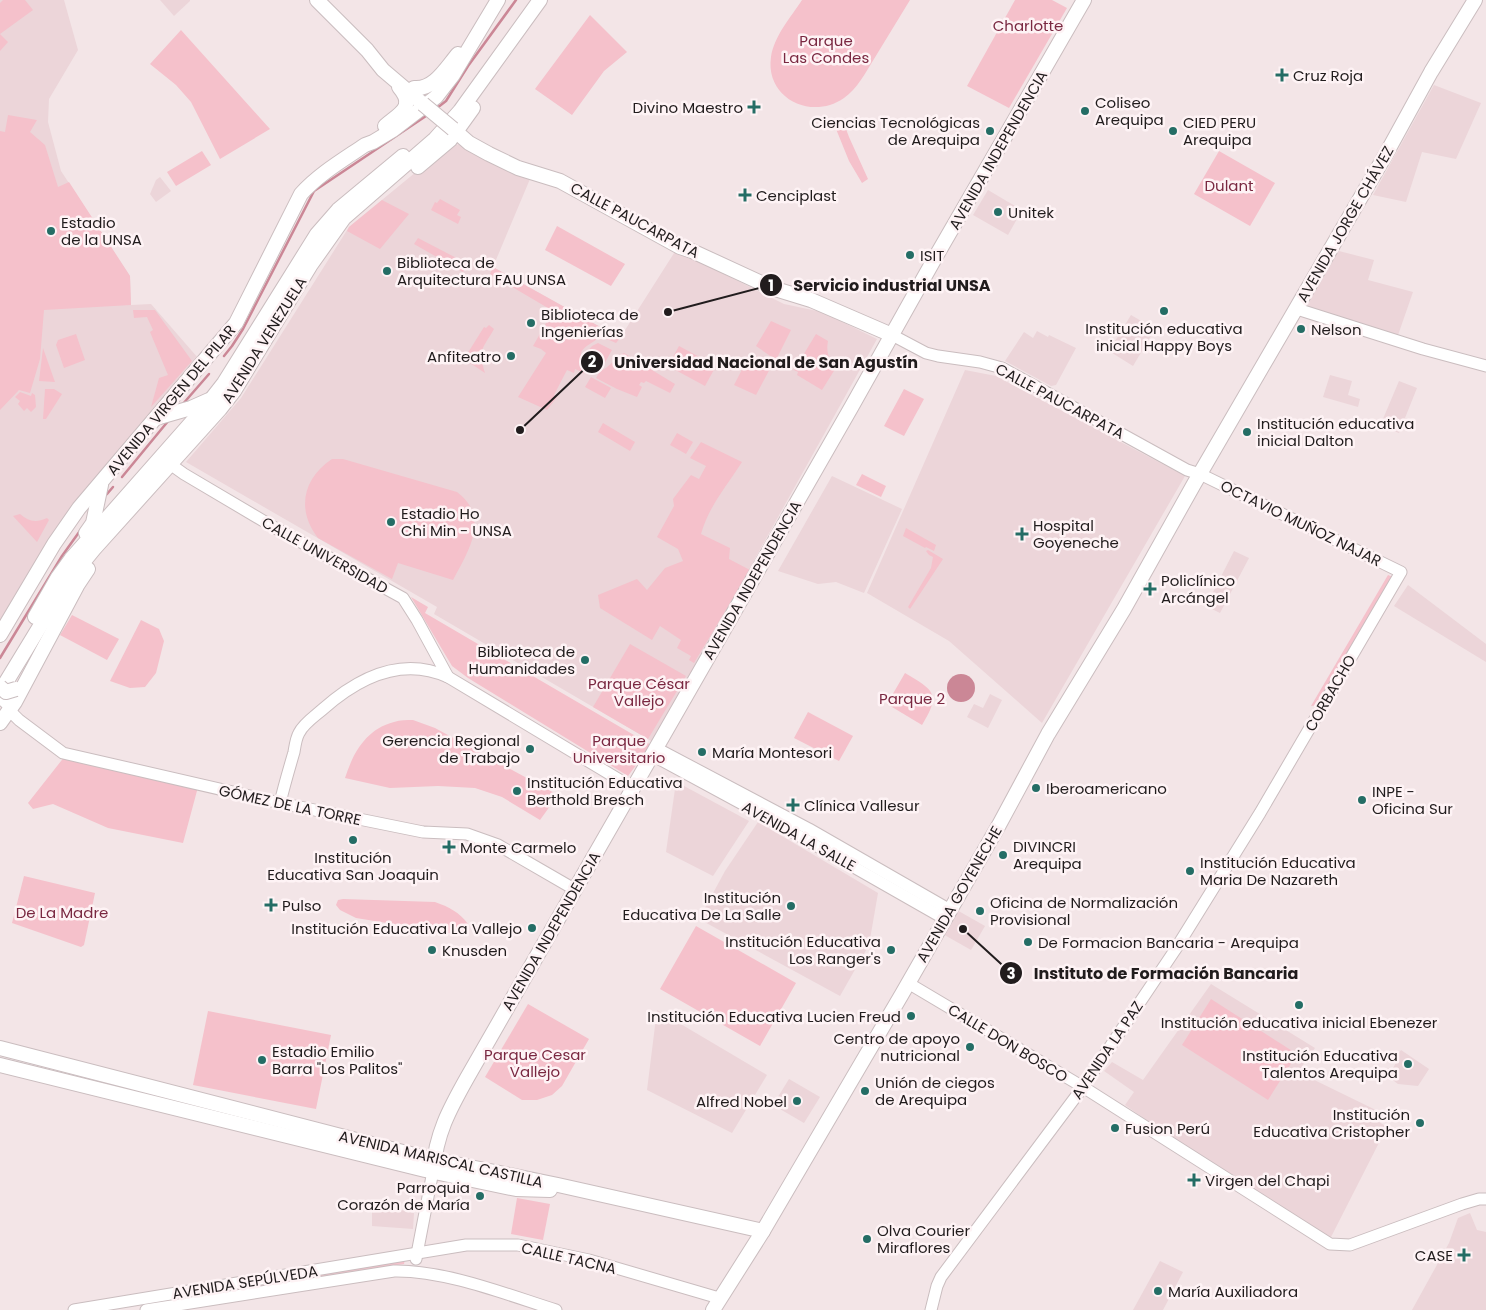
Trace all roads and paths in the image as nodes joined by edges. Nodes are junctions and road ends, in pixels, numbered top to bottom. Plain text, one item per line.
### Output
1 (317, 0) edge
2 (498, 0) edge
3 (528, 0) edge
4 (540, 0) edge
5 (550, 0) edge
6 (1084, 0) edge
7 (1476, 0) edge
8 (475, 38) junction
9 (367, 50) junction
10 (384, 70) junction
11 (414, 88) junction
12 (424, 102) junction
13 (457, 128) junction
14 (365, 145) junction
15 (336, 229) junction
16 (1297, 309) junction
17 (892, 335) junction
18 (1486, 366) edge
19 (212, 399) junction
20 (156, 418) junction
21 (170, 464) junction
22 (1200, 474) junction
23 (101, 482) junction
24 (107, 536) junction
25 (76, 554) junction
26 (1400, 575) joint
27 (22, 598) junction
28 (0, 635) edge
29 (0, 647) edge
30 (38, 659) junction
31 (0, 675) edge
32 (448, 677) junction
33 (0, 687) edge
34 (3, 707) edge
35 (654, 751) junction
36 (632, 788) junction
37 (280, 803) junction
38 (1260, 813) joint
39 (574, 889) junction
40 (947, 914) junction
41 (908, 983) junction
42 (0, 1048) edge
43 (0, 1065) edge
44 (1083, 1088) junction
45 (324, 1139) junction
46 (433, 1166) junction
47 (558, 1185) junction
48 (516, 1189) junction
49 (556, 1199) dead end
50 (1486, 1199) edge
51 (1486, 1205) edge
52 (763, 1231) junction
53 (1337, 1244) junction
54 (416, 1253) junction
55 (414, 1271) junction
56 (716, 1304) edge
57 (133, 1305) edge
58 (74, 1310) edge
59 (146, 1310) edge
60 (556, 1310) edge
61 (931, 1310) edge

1 - 9 main road
2 - 8 main road, AVENIDA VIRGEN DEL PILAR
3 - 19 main road, AVENIDA VENEZUELA
4 - 15 main road, AVENIDA VENEZUELA
5 - 13 main road
6 - 17 main road, AVENIDA INDEPENDENCIA
7 - 16 main road, AVENIDA JORGE CHÁVEZ
8 - 11 main road
8 - 14 main road, AVENIDA VIRGEN DEL PILAR
9 - 10 main road
9 - 11 main road
10 - 12 main road
10 - 14 main road
11 - 12 main road
12 - 13 main road, CALLE PAUCARPATA
13 - 15 main road
13 - 17 main road, CALLE PAUCARPATA
14 - 20 main road, AVENIDA VIRGEN DEL PILAR
15 - 21 main road, AVENIDA VENEZUELA
16 - 18 street
16 - 22 main road, AVENIDA JORGE CHÁVEZ
17 - 22 street, CALLE PAUCARPATA
17 - 35 main road, AVENIDA INDEPENDENCIA
19 - 20 main road
19 - 25 main road, AVENIDA VENEZUELA
20 - 23 main road, AVENIDA VIRGEN DEL PILAR
21 - 24 main road, AVENIDA VENEZUELA
21 - 32 street, CALLE UNIVERSIDAD
22 - 26 street, OCTAVIO MUÑOZ NAJAR
22 - 40 main road, AVENIDA GOYENECHE
23 - 25 main road
23 - 27 main road, AVENIDA VIRGEN DEL PILAR
24 - 30 main road
24 - 34 main road, AVENIDA VENEZUELA
25 - 31 main road, AVENIDA VENEZUELA
26 - 38 street, CORBACHO
27 - 28 main road
27 - 29 main road
30 - 33 main road, bridge
30 - 34 main road
32 - 36 street
32 - 37 street
34 - 37 street, GÓMEZ DE LA TORRE
35 - 36 main road, AVENIDA INDEPENDENCIA
35 - 40 street, AVENIDA LA SALLE
36 - 39 main road, AVENIDA INDEPENDENCIA
37 - 39 street, GÓMEZ DE LA TORRE
38 - 44 street, AVENIDA LA PAZ
39 - 46 main road, AVENIDA INDEPENDENCIA
40 - 41 main road, AVENIDA GOYENECHE
41 - 44 street, CALLE DON BOSCO
41 - 52 main road, AVENIDA GOYENECHE
42 - 45 main road, AVENIDA MARISCAL CASTILLA
43 - 45 main road, AVENIDA MARISCAL CASTILLA
44 - 53 street, CALLE DON BOSCO
44 - 61 street, AVENIDA LA PAZ
45 - 46 main road, AVENIDA MARISCAL CASTILLA
46 - 47 main road, AVENIDA MARISCAL CASTILLA
46 - 48 main road, AVENIDA MARISCAL CASTILLA
46 - 54 street, AVENIDA INDEPENDENCIA
47 - 48 main road, AVENIDA MARISCAL CASTILLA
47 - 52 main road
48 - 49 main road
50 - 53 street
51 - 53 street, CALLE DON BOSCO
52 - 56 main road, AVENIDA GOYENECHE
54 - 55 street, AVENIDA INDEPENDENCIA
54 - 56 street, CALLE TACNA
54 - 57 street, AVENIDA SEPÚLVEDA
55 - 59 street, AVENIDA SEPÚLVEDA
55 - 60 street, AVENIDA SEPÚLVEDA
57 - 58 street, AVENIDA SEPÚLVEDA

